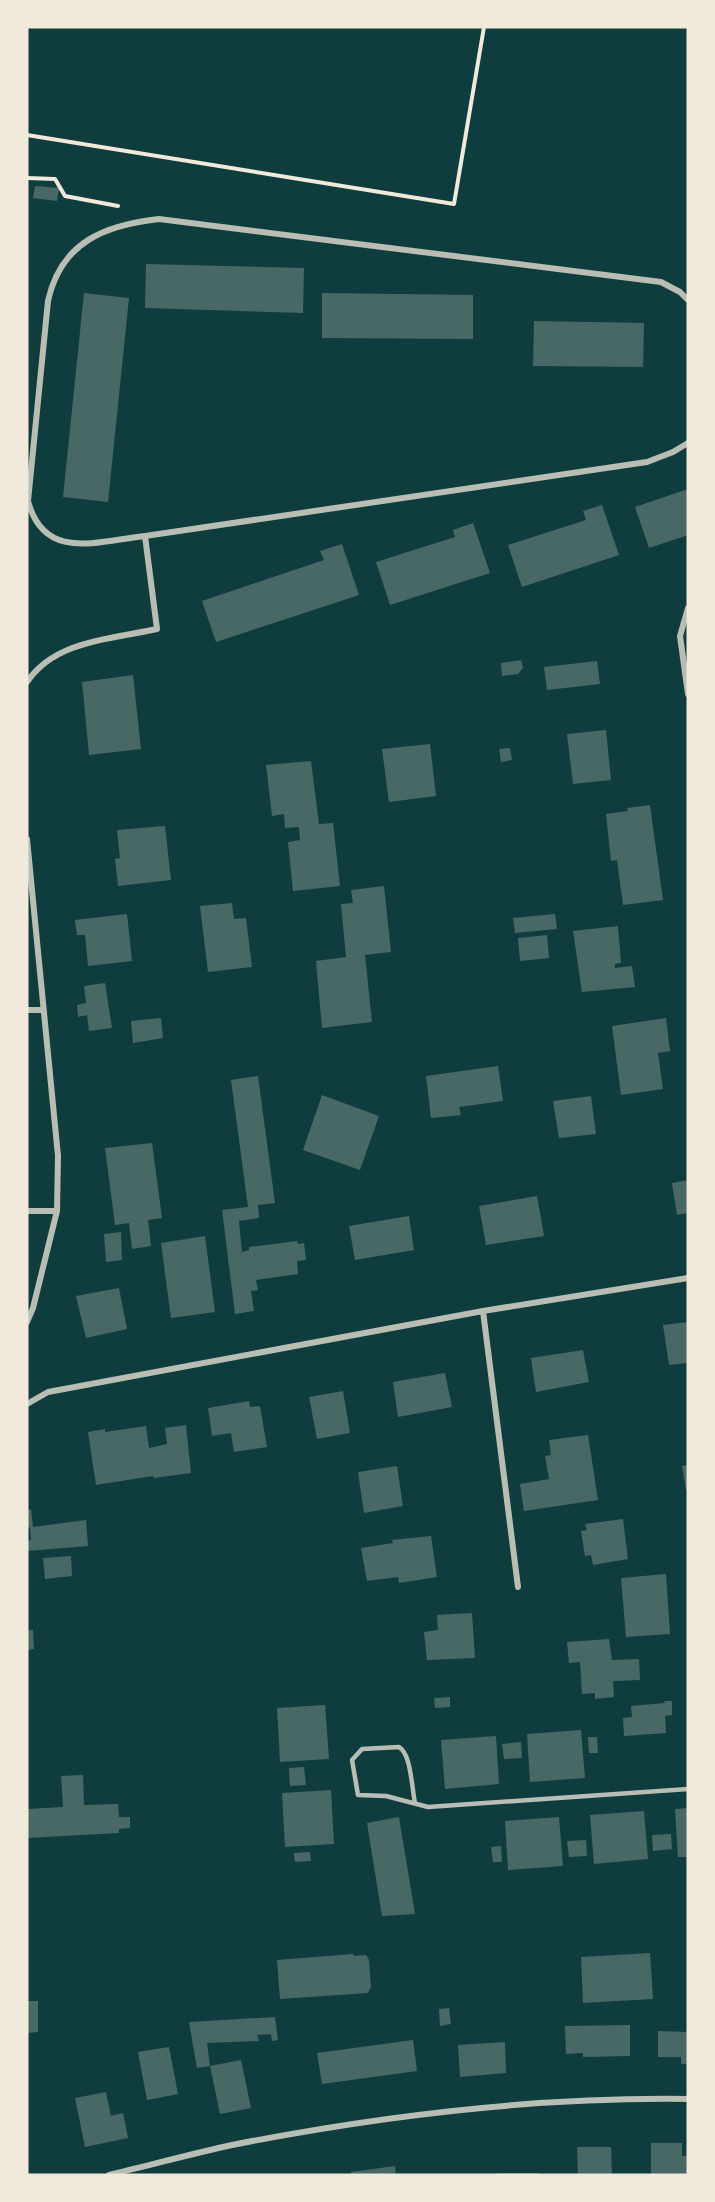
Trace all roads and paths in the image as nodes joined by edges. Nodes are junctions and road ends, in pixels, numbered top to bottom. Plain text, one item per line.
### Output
1 (484, 27) edge
2 (27, 135) edge
3 (27, 178) edge
4 (128, 223) junction
5 (688, 300) edge
6 (688, 443) edge
7 (145, 536) junction
8 (688, 608) edge
9 (27, 682) edge
10 (688, 694) edge
11 (27, 839) edge
12 (27, 1010) edge
13 (43, 1010) junction
14 (27, 1210) edge
15 (57, 1211) junction
16 (688, 1278) edge
17 (483, 1311) junction
18 (27, 1322) edge
19 (27, 1404) edge
20 (518, 1587) dead end
21 (688, 1789) edge
22 (414, 1803) junction
23 (688, 2099) edge
24 (109, 2175) edge

1 - 2 path
3 - 4 path
4 - 5 street
4 - 7 street
6 - 7 street
7 - 9 street
8 - 10 street
11 - 13 street
12 - 13 street
13 - 15 street
14 - 15 street
15 - 18 street
16 - 17 street
17 - 19 street
17 - 20 street
21 - 22 lane
22 - 22 lane
23 - 24 street

